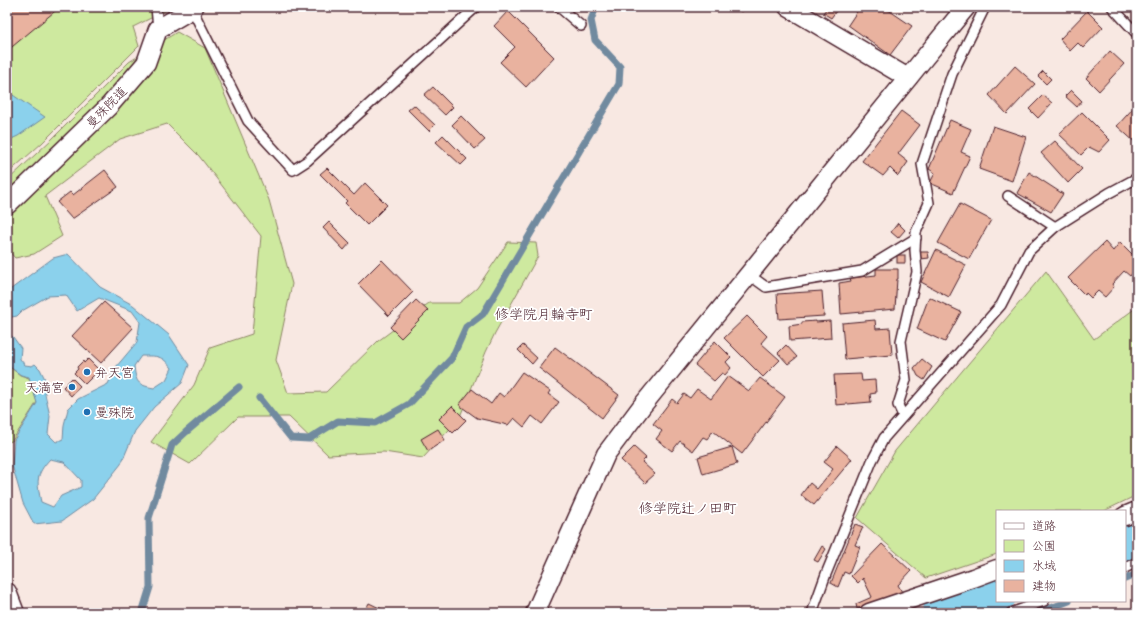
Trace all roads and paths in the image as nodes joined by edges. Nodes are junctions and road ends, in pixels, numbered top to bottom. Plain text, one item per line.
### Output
1 (156, 7) edge
2 (476, 7) edge
3 (559, 7) edge
4 (788, 7) edge
5 (966, 7) edge
6 (985, 7) edge
7 (1112, 7) edge
8 (193, 8) edge
9 (581, 26) dead end
10 (158, 29) junction
11 (1137, 34) edge
12 (908, 78) junction
13 (1137, 178) edge
14 (1008, 196) dead end
15 (7, 204) edge
16 (1055, 227) junction
17 (916, 238) junction
18 (748, 274) junction
19 (903, 416) junction
20 (1137, 511) edge
21 (1126, 516) edge
22 (1137, 562) edge
23 (1126, 568) edge
24 (996, 569) edge
25 (7, 592) edge
26 (1041, 602) edge
27 (15, 613) edge
28 (535, 613) edge
29 (812, 613) edge
30 (869, 613) edge
31 (1011, 613) edge

1 - 10 lane
2 - 8 lane
3 - 9 lane
4 - 12 street
5 - 12 street
6 - 17 lane
7 - 11 lane
8 - 10 street
10 - 15 street, 曼殊院道
12 - 18 street
13 - 16 lane
14 - 16 lane
16 - 19 lane
17 - 18 lane
17 - 19 lane
18 - 28 street
19 - 29 lane
20 - 21 street
22 - 23 lane
24 - 30 street
25 - 27 street
26 - 31 lane

